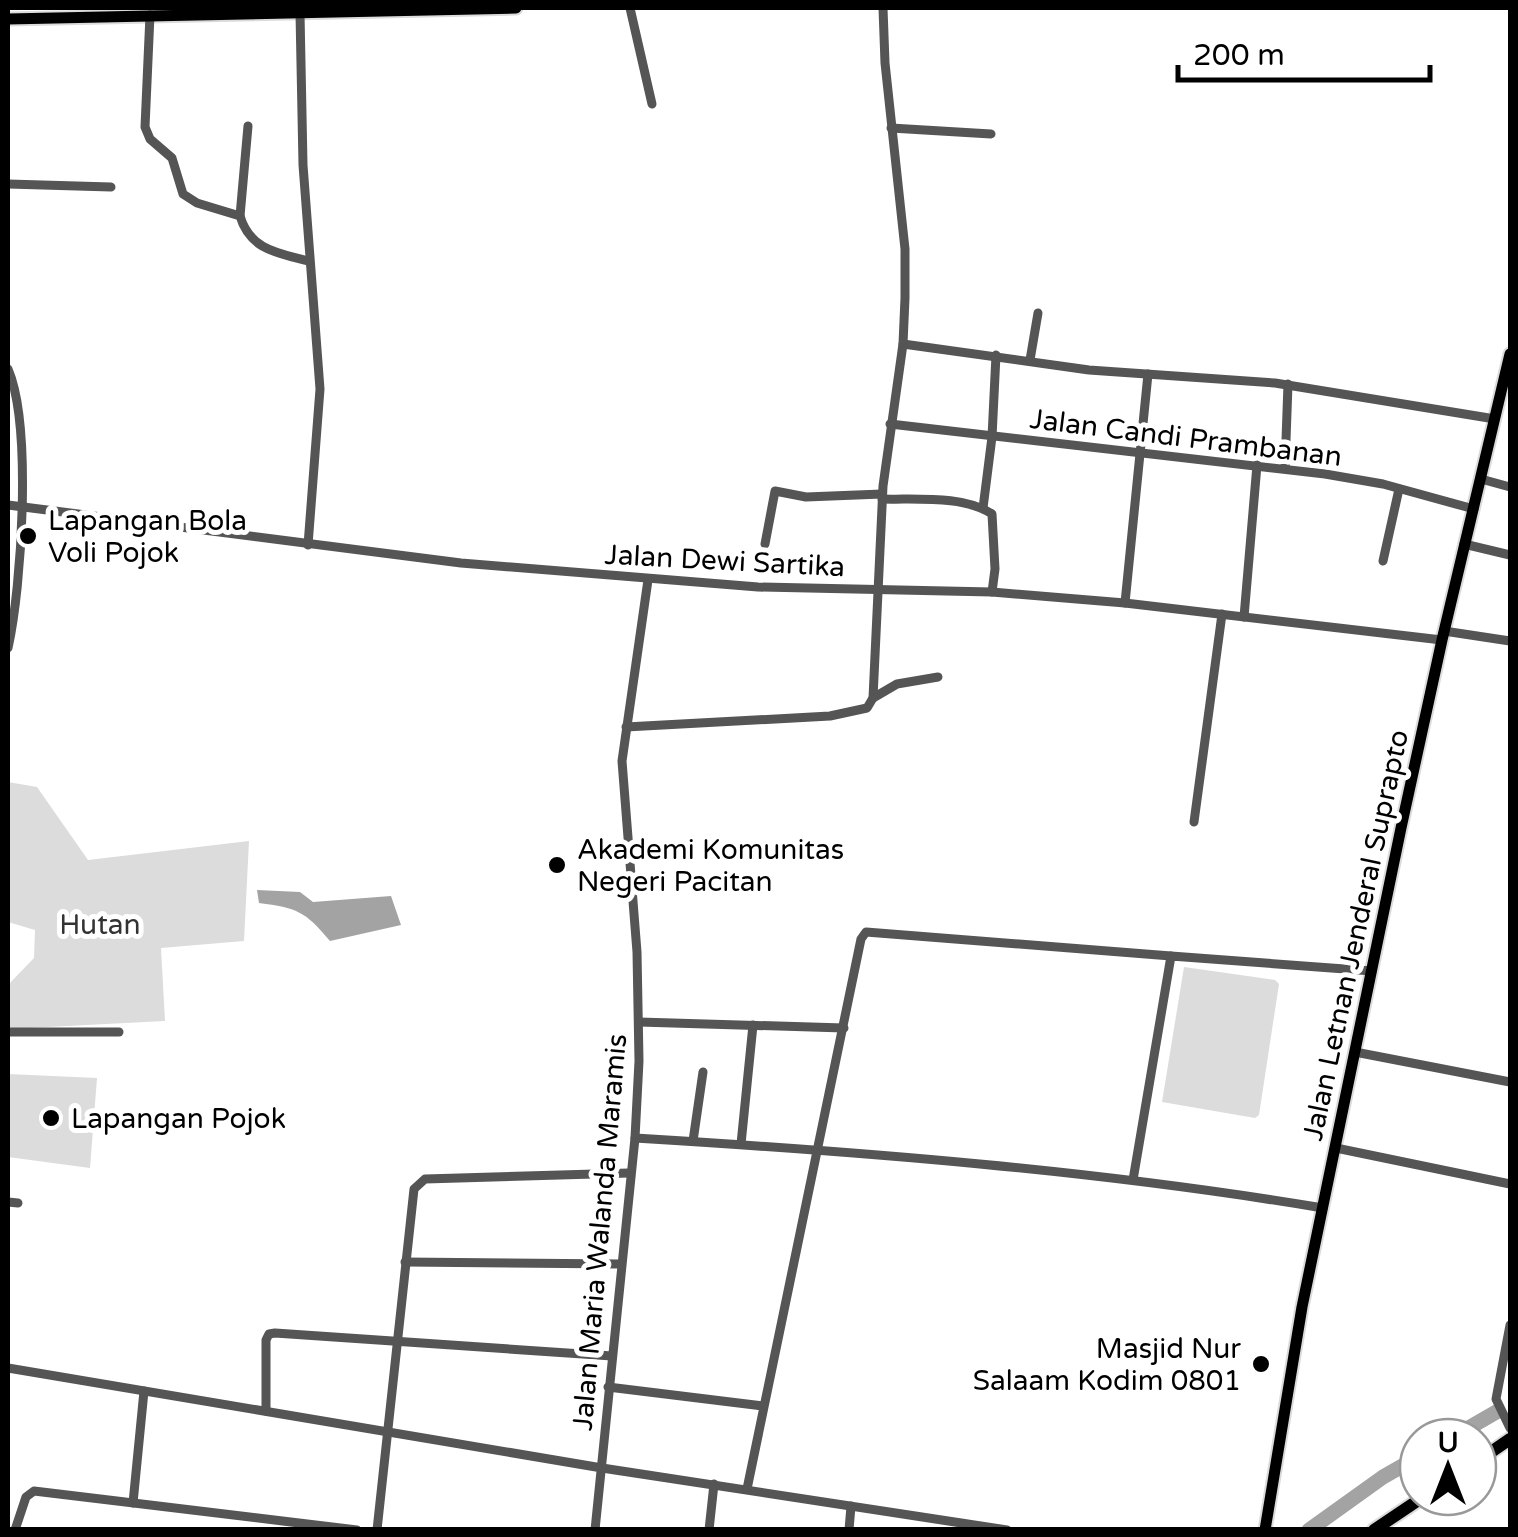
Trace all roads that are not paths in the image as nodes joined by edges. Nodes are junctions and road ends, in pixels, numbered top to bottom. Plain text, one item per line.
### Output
1 (496, 8) edge
2 (516, 8) edge
3 (630, 8) edge
4 (884, 8) edge
5 (320, 10) edge
6 (300, 13) junction
7 (13, 15) edge
8 (150, 15) junction
9 (652, 104) dead end
10 (248, 126) dead end
11 (891, 128) junction
12 (991, 134) dead end
13 (8, 184) edge
14 (111, 187) dead end
15 (240, 216) junction
16 (308, 260) junction
17 (1038, 313) dead end
18 (903, 344) junction
19 (1510, 354) edge
20 (996, 355) junction
21 (1030, 360) junction
22 (8, 369) edge
23 (1148, 374) junction
24 (1288, 384) junction
25 (1495, 418) junction
26 (890, 424) junction
27 (992, 437) junction
28 (1139, 453) junction
29 (1257, 465) junction
30 (1285, 468) junction
31 (1488, 481) junction
32 (1510, 486) edge
33 (1399, 489) junction
34 (882, 496) junction
35 (8, 504) edge
36 (20, 506) junction
37 (983, 508) junction
38 (1474, 509) junction
39 (308, 544) junction
40 (766, 544) dead end
41 (1464, 544) junction
42 (1510, 555) edge
43 (13, 561) edge
44 (1383, 562) dead end
45 (648, 580) junction
46 (878, 591) junction
47 (992, 592) junction
48 (1125, 603) junction
49 (1222, 614) junction
50 (1244, 616) junction
51 (1443, 635) junction
52 (1510, 641) edge
53 (8, 648) edge
54 (938, 678) dead end
55 (873, 698) junction
56 (626, 727) junction
57 (1194, 822) dead end
58 (1171, 956) junction
59 (1372, 971) junction
60 (640, 1022) junction
61 (753, 1025) junction
62 (844, 1028) junction
63 (8, 1032) edge
64 (119, 1032) dead end
65 (1356, 1052) junction
66 (703, 1072) dead end
67 (1510, 1082) edge
68 (634, 1138) junction
69 (693, 1141) junction
70 (740, 1144) junction
71 (816, 1148) junction
72 (1336, 1148) junction
73 (629, 1173) junction
74 (1132, 1180) junction
75 (1510, 1184) edge
76 (1324, 1208) junction
77 (405, 1262) junction
78 (620, 1264) junction
79 (1510, 1325) edge
80 (396, 1341) junction
81 (612, 1356) junction
82 (8, 1368) edge
83 (608, 1388) junction
84 (144, 1391) junction
85 (763, 1406) junction
86 (266, 1411) junction
87 (1509, 1424) edge
88 (386, 1431) junction
89 (602, 1468) junction
90 (714, 1484) junction
91 (746, 1489) junction
92 (133, 1503) junction
93 (851, 1506) junction
94 (1398, 1514) edge
95 (15, 1530) edge
96 (357, 1530) edge
97 (377, 1530) edge
98 (594, 1530) edge
99 (708, 1530) edge
100 (849, 1530) edge
101 (1007, 1530) edge
102 (1265, 1530) edge
103 (1374, 1530) edge

1 - 2 main road
1 - 5 main road
3 - 9 street
4 - 11 street
5 - 6 main road
6 - 8 main road
6 - 16 street
7 - 8 main road
8 - 15 street
10 - 15 street
11 - 12 street
11 - 18 street
13 - 14 street
15 - 16 street
16 - 39 street
17 - 21 street
18 - 20 street
18 - 26 street
19 - 25 main road, Jalan Letnan Jenderal Suprapto
20 - 21 street
20 - 27 street
21 - 23 street
22 - 36 street
23 - 24 street
23 - 28 street
24 - 25 street
24 - 30 street
25 - 31 main road, Jalan Letnan Jenderal Suprapto
26 - 27 street, Jalan Candi Prambanan
26 - 34 street
27 - 28 street, Jalan Candi Prambanan
27 - 37 street
28 - 29 street, Jalan Candi Prambanan
28 - 48 street
29 - 30 street, Jalan Candi Prambanan
29 - 50 street
30 - 33 street, Jalan Candi Prambanan
31 - 32 street
31 - 38 main road, Jalan Letnan Jenderal Suprapto
33 - 38 street, Jalan Candi Prambanan
33 - 44 street
34 - 37 street
34 - 40 street
34 - 46 street
35 - 36 street, Jalan Dewi Sartika
36 - 39 street, Jalan Dewi Sartika
36 - 43 street
37 - 47 street
38 - 41 main road, Jalan Letnan Jenderal Suprapto
39 - 45 street, Jalan Dewi Sartika
41 - 42 street
41 - 51 main road, Jalan Letnan Jenderal Suprapto
43 - 53 street
45 - 46 street, Jalan Dewi Sartika
45 - 56 street, Jalan Maria Walanda Maramis
46 - 47 street, Jalan Dewi Sartika
46 - 55 street
47 - 48 street, Jalan Dewi Sartika
48 - 49 street, Jalan Dewi Sartika
49 - 50 street, Jalan Dewi Sartika
49 - 57 street
50 - 51 street, Jalan Dewi Sartika
51 - 52 street, Jalan Dewi Sartika
51 - 59 main road, Jalan Letnan Jenderal Suprapto
54 - 55 street
55 - 56 street
56 - 60 street, Jalan Maria Walanda Maramis
58 - 59 street
58 - 62 street
58 - 74 street
59 - 65 main road, Jalan Letnan Jenderal Suprapto
60 - 61 street
60 - 68 street, Jalan Maria Walanda Maramis
61 - 62 street
61 - 70 street
62 - 71 street
63 - 64 street
65 - 67 street
65 - 72 main road, Jalan Letnan Jenderal Suprapto
66 - 69 street
68 - 69 street
68 - 73 street, Jalan Maria Walanda Maramis
69 - 70 street
70 - 71 street
71 - 74 street
71 - 85 street
72 - 75 street
72 - 76 main road, Jalan Letnan Jenderal Suprapto
73 - 77 street
73 - 78 street, Jalan Maria Walanda Maramis
74 - 76 street
76 - 102 main road, Jalan Letnan Jenderal Suprapto
77 - 78 street
77 - 80 street
78 - 81 street, Jalan Maria Walanda Maramis
79 - 87 street
80 - 81 street
80 - 86 street
80 - 88 street
81 - 83 street, Jalan Maria Walanda Maramis
82 - 84 street
83 - 85 street
83 - 89 street, Jalan Maria Walanda Maramis
84 - 86 street
84 - 92 street
85 - 91 street
86 - 88 street
88 - 89 street
88 - 97 street
89 - 90 street
89 - 98 street, Jalan Maria Walanda Maramis
90 - 91 street
90 - 99 street
91 - 93 street
92 - 95 street
92 - 96 street
93 - 100 street
93 - 101 street
94 - 103 highway

